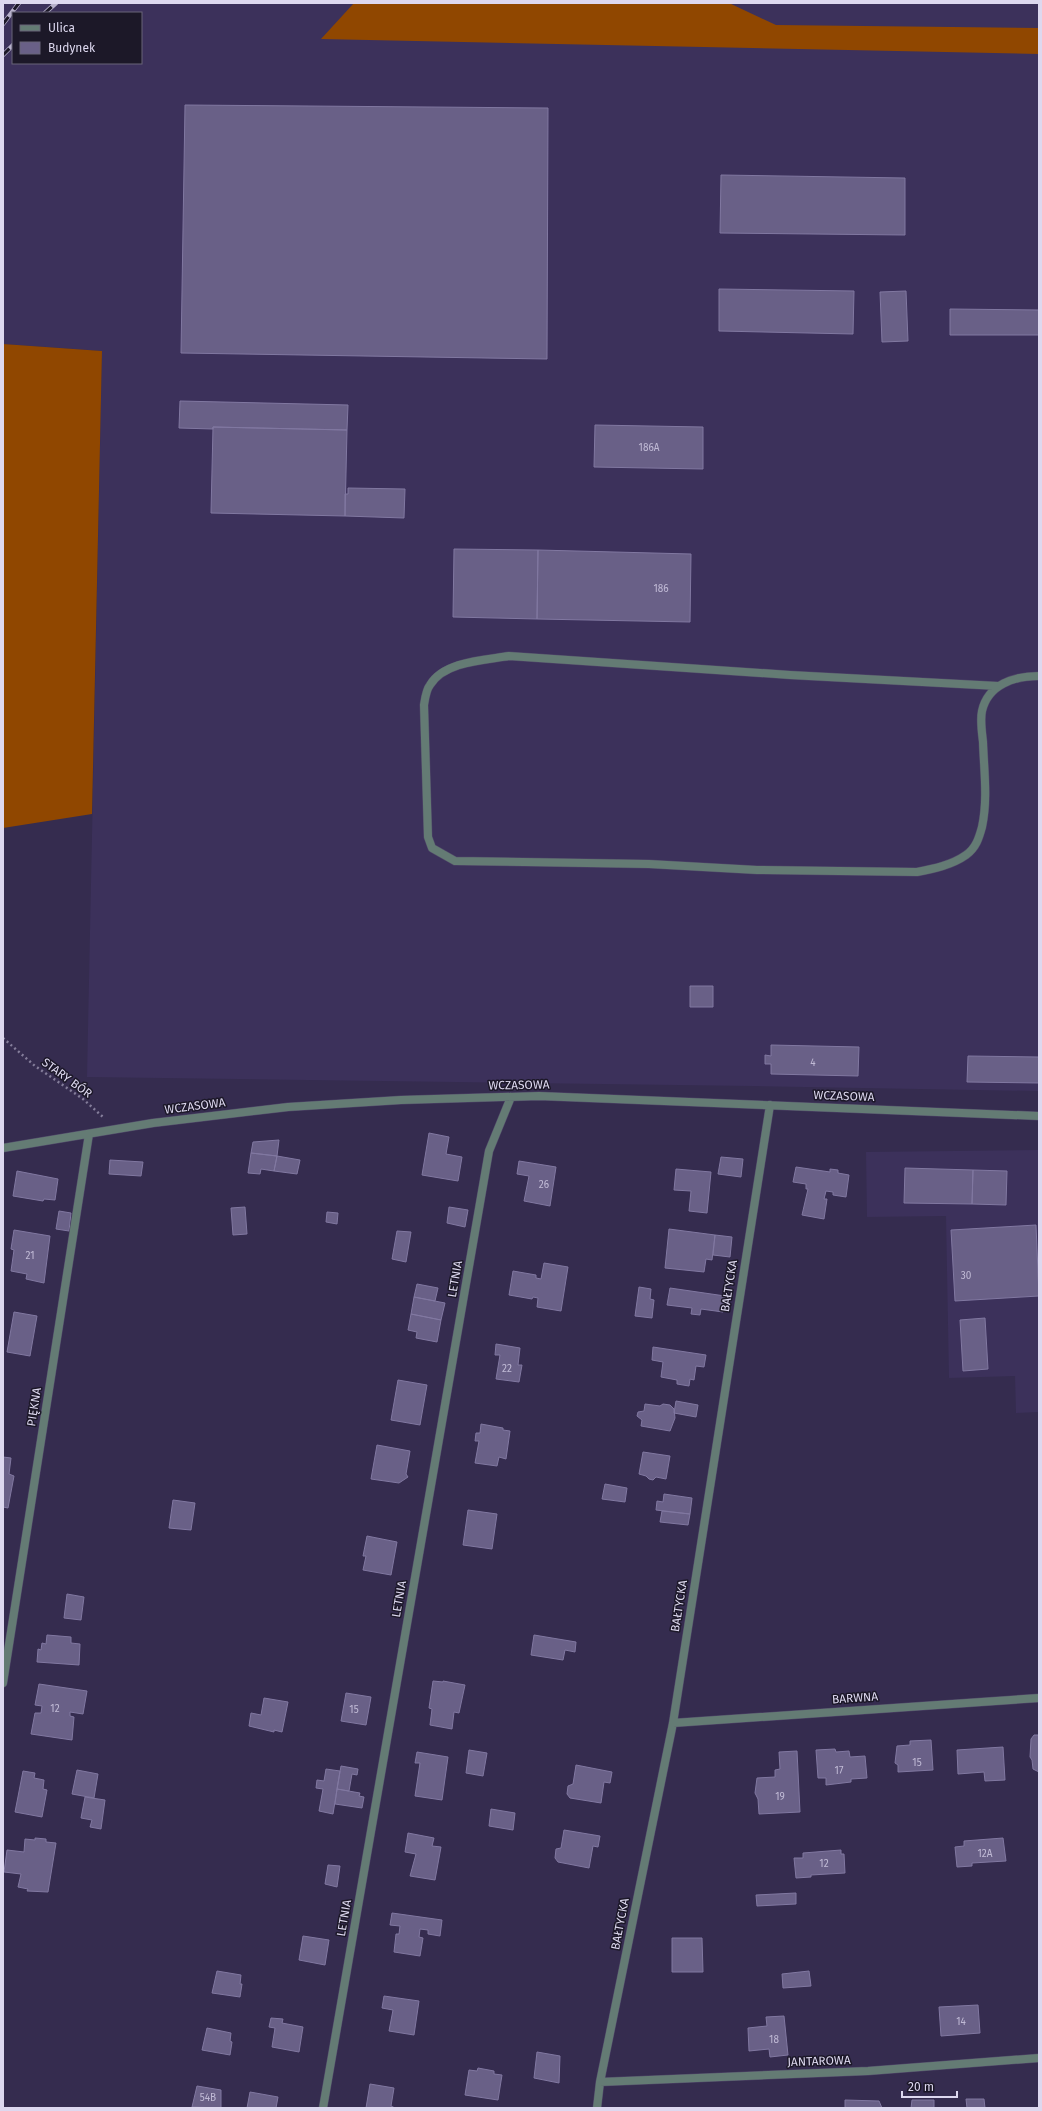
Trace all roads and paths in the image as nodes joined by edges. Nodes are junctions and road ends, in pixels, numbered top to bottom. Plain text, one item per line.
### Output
1 (1039, 676) edge
2 (998, 686) junction
3 (3, 1038) edge
4 (511, 1097) junction
5 (770, 1105) junction
6 (1039, 1116) edge
7 (103, 1118) dead end
8 (90, 1134) junction
9 (3, 1148) edge
10 (3, 1683) edge
11 (1039, 1698) edge
12 (673, 1723) junction
13 (1039, 2058) edge
14 (600, 2082) junction
15 (323, 2108) edge
16 (597, 2108) edge

1 - 2 street
2 - 2 street
3 - 7 path, STARY BÓR
4 - 5 street, WCZASOWA
4 - 8 street, WCZASOWA
4 - 15 street, LETNIA
5 - 6 street, WCZASOWA
5 - 12 street, BAŁTYCKA
8 - 9 street, WCZASOWA
8 - 10 street, PIĘKNA
11 - 12 street, BARWNA
12 - 14 street, BAŁTYCKA
13 - 14 street, JANTAROWA
14 - 16 street, BAŁTYCKA

